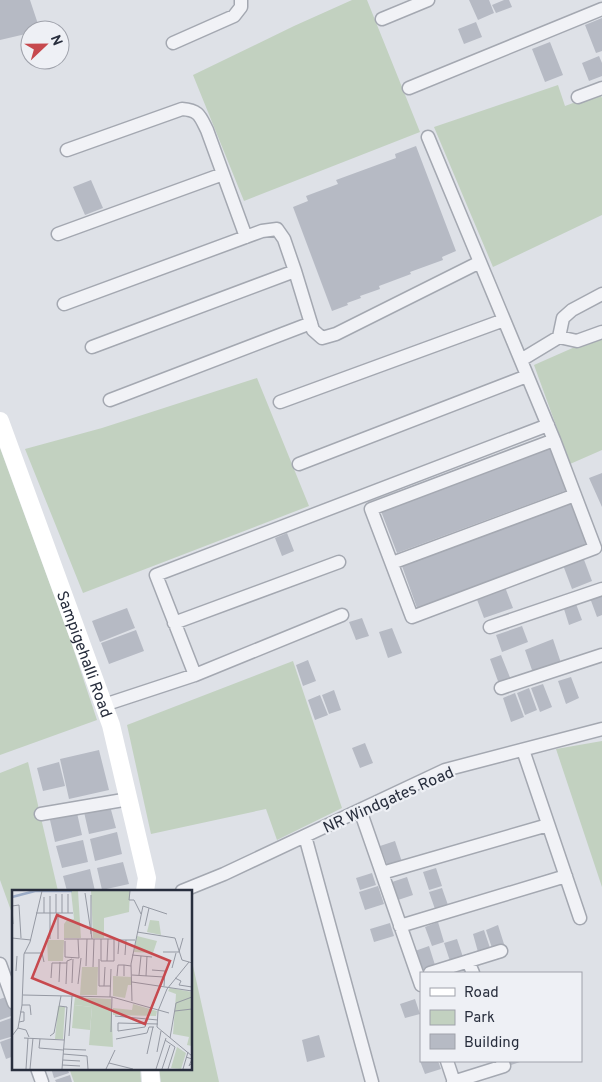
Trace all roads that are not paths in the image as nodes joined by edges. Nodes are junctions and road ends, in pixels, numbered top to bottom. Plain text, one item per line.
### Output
1 (241, 0) edge
2 (428, 0) edge
3 (602, 10) edge
4 (382, 19) dead end
5 (173, 43) dead end
6 (409, 88) dead end
7 (602, 88) edge
8 (578, 97) dead end
9 (428, 137) dead end
10 (67, 150) dead end
11 (223, 174) junction
12 (58, 234) dead end
13 (246, 237) junction
14 (480, 262) junction
15 (295, 271) junction
16 (602, 294) edge
17 (64, 304) dead end
18 (504, 320) junction
19 (311, 323) junction
20 (602, 332) edge
21 (559, 337) junction
22 (92, 347) dead end
23 (521, 360) junction
24 (528, 376) junction
25 (110, 400) dead end
26 (280, 402) dead end
27 (0, 422) edge
28 (548, 425) junction
29 (554, 440) junction
30 (299, 464) dead end
31 (575, 495) junction
32 (339, 562) dead end
33 (392, 564) junction
34 (602, 589) edge
35 (342, 616) dead end
36 (174, 623) junction
37 (490, 627) dead end
38 (602, 655) edge
39 (195, 675) junction
40 (501, 688) dead end
41 (104, 705) junction
42 (602, 729) edge
43 (522, 750) junction
44 (129, 800) junction
45 (360, 810) junction
46 (41, 814) dead end
47 (548, 825) junction
48 (305, 836) junction
49 (382, 873) junction
50 (566, 876) junction
51 (146, 890) edge
52 (184, 890) edge
53 (580, 918) dead end
54 (400, 926) junction
55 (501, 950) dead end
56 (468, 961) junction
57 (0, 964) edge
58 (438, 972) edge
59 (473, 972) edge
60 (420, 973) edge
61 (12, 997) edge
62 (447, 1062) edge
63 (502, 1062) edge
64 (38, 1070) edge
65 (42, 1082) edge
66 (372, 1082) edge
67 (454, 1082) edge

1 - 5 street
2 - 4 street
3 - 6 street
7 - 8 street
9 - 14 street
10 - 11 street
11 - 12 street
11 - 13 street
13 - 15 street
13 - 17 street
14 - 18 street
14 - 19 street
15 - 19 street
15 - 22 street
16 - 21 street
18 - 23 street
18 - 26 street
19 - 25 street
20 - 21 street
21 - 23 street
23 - 24 street
24 - 28 street
24 - 30 street
27 - 41 street, Sampigehalli Road
28 - 29 street
28 - 36 street
29 - 31 street
29 - 33 street
31 - 33 street
31 - 33 street
32 - 36 street
34 - 37 street
35 - 39 street
36 - 39 street
38 - 40 street
39 - 41 street
41 - 44 street, Sampigehalli Road
42 - 43 street, NR Windgates Road
43 - 45 street, NR Windgates Road
43 - 47 street
44 - 46 street
44 - 51 street, Sampigehalli Road
45 - 48 street, NR Windgates Road
45 - 49 street
47 - 49 street
47 - 50 street
48 - 52 street, NR Windgates Road
48 - 66 street
49 - 54 street
50 - 53 street
50 - 54 street
54 - 60 street
55 - 56 street
56 - 58 street
56 - 59 street
57 - 61 street
62 - 67 street
63 - 67 street
64 - 65 street

